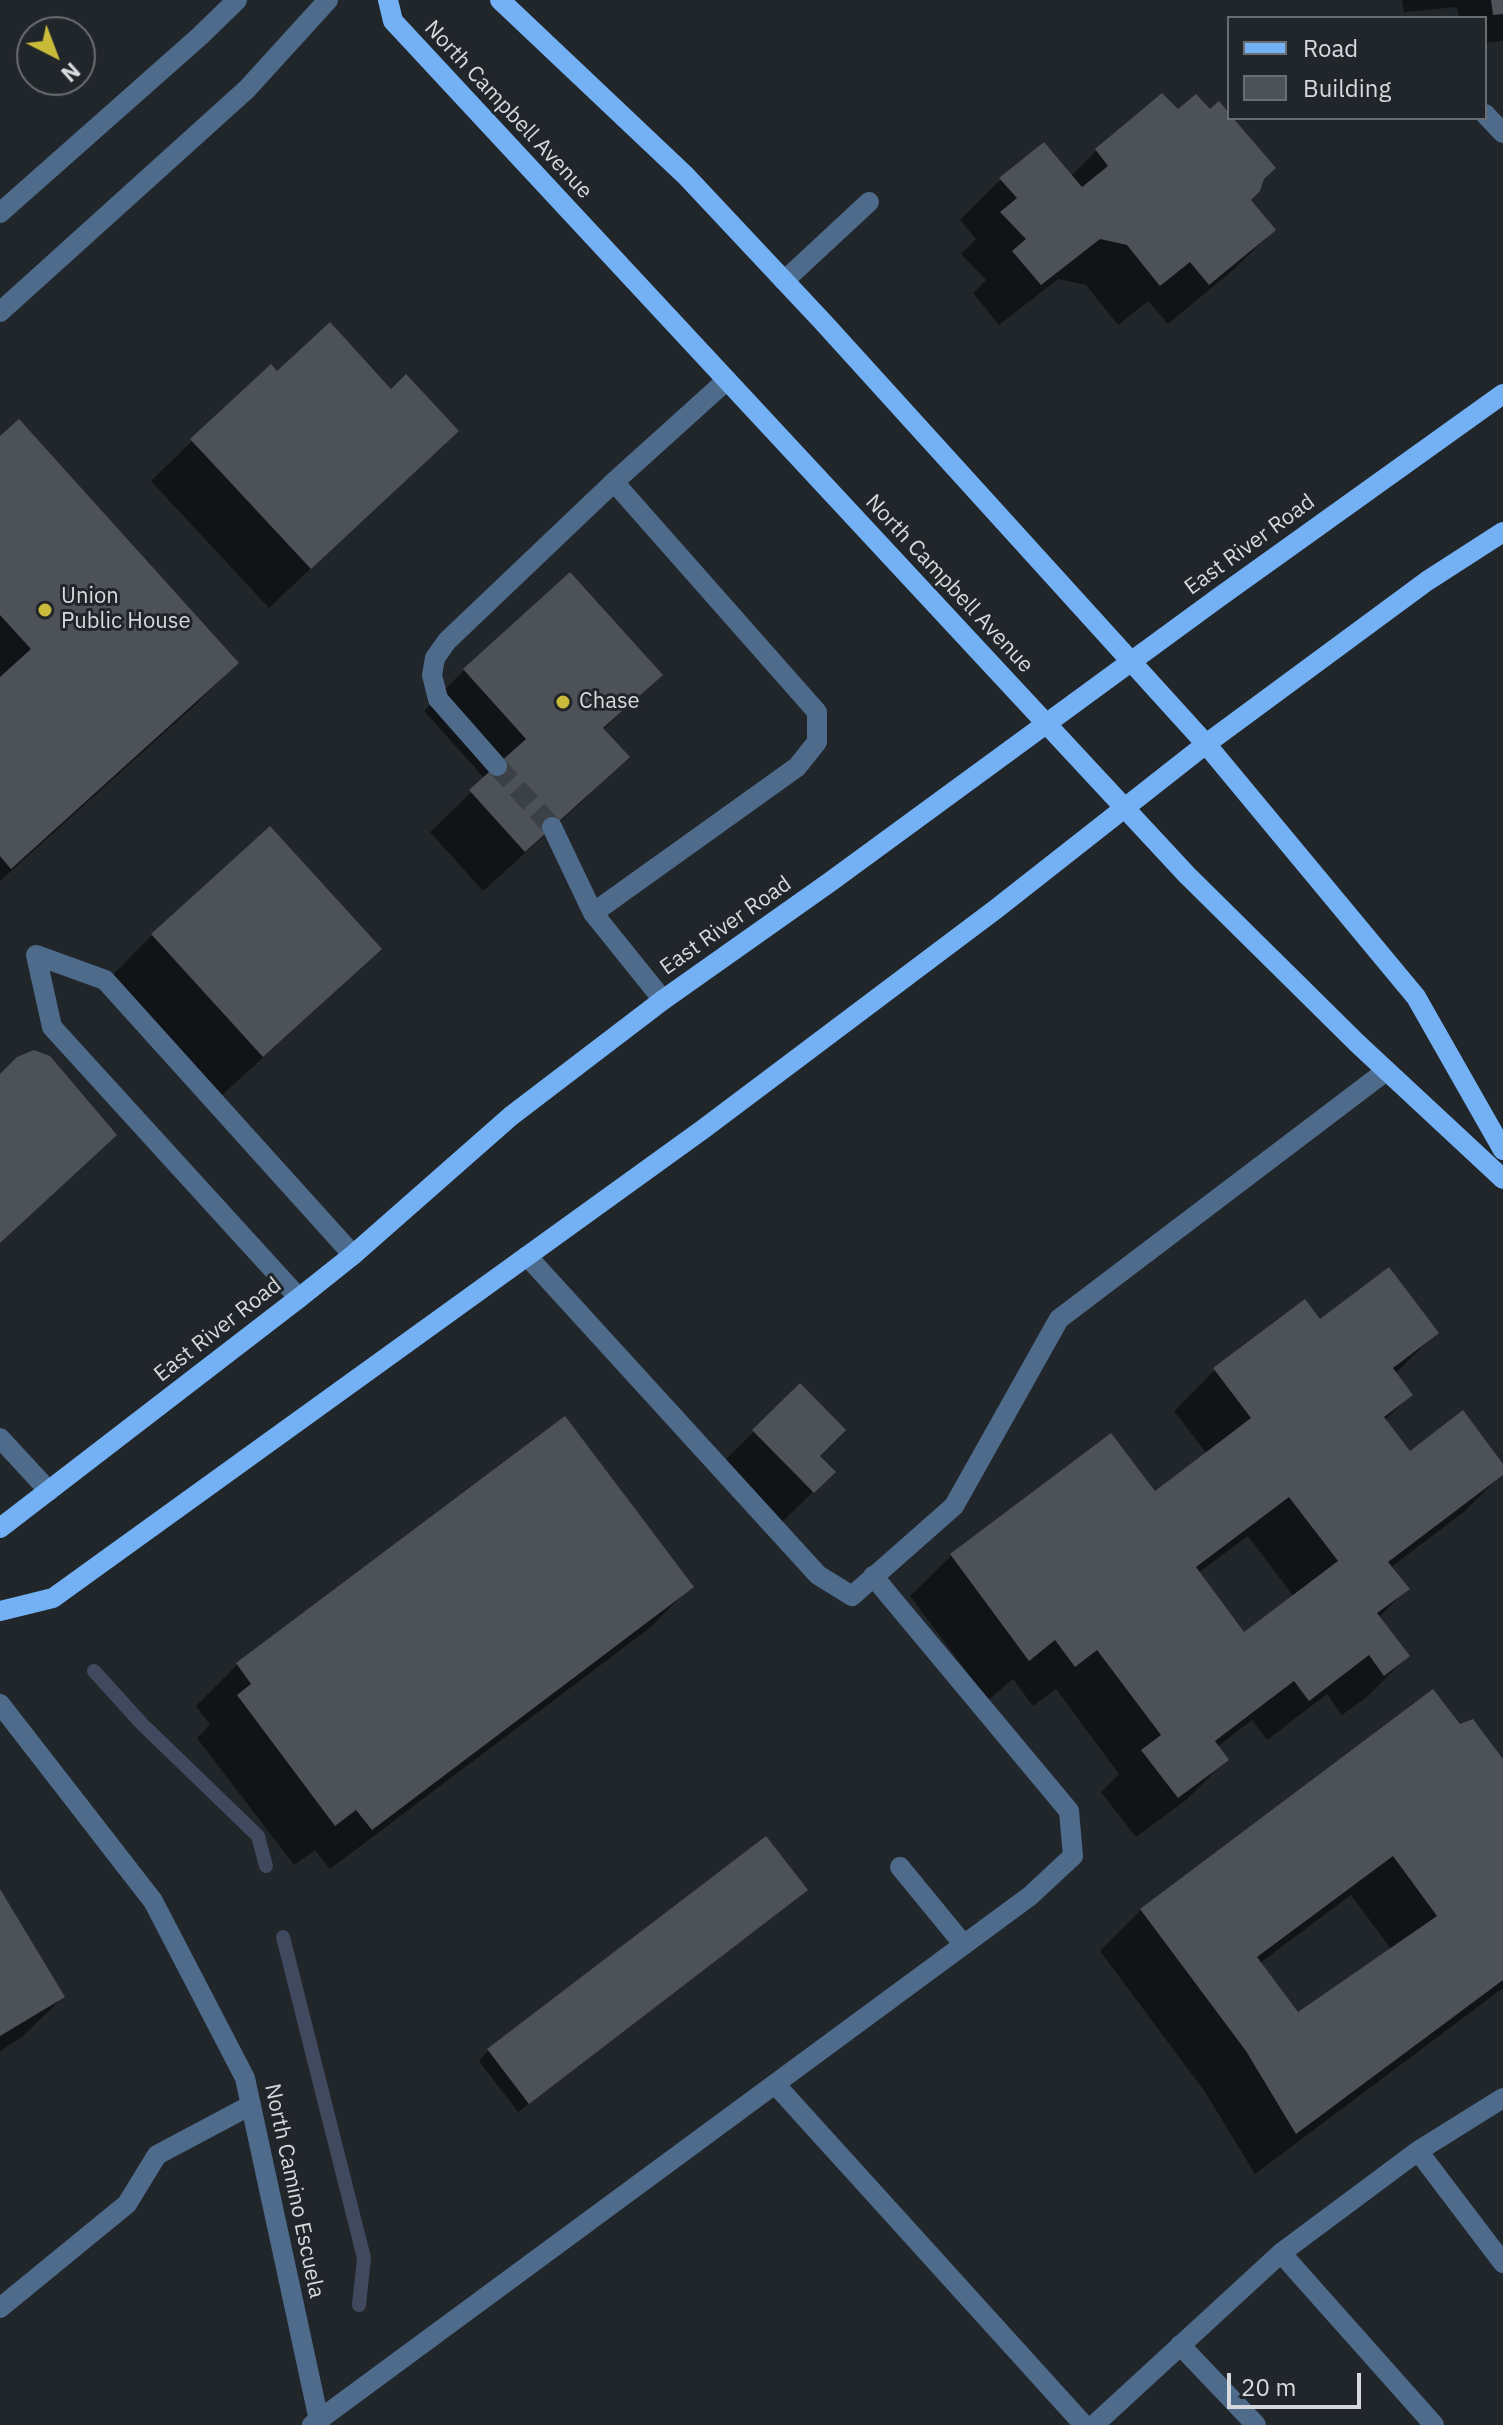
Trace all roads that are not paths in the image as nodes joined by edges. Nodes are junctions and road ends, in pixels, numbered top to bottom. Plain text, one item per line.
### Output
1 (237, 0) edge
2 (328, 0) edge
3 (388, 0) edge
4 (500, 0) edge
5 (1487, 116) edge
6 (1503, 133) edge
7 (869, 202) dead end
8 (0, 213) edge
9 (784, 281) junction
10 (0, 312) edge
11 (727, 380) junction
12 (1503, 394) edge
13 (614, 482) junction
14 (1503, 532) edge
15 (1130, 662) junction
16 (1046, 723) junction
17 (1206, 744) junction
18 (497, 766) tunnel mouth
19 (1125, 808) junction
20 (552, 827) tunnel mouth
21 (593, 913) junction
22 (663, 1000) junction
23 (1386, 1071) junction
24 (1503, 1150) edge
25 (1503, 1179) edge
26 (353, 1255) junction
27 (527, 1256) junction
28 (299, 1298) junction
29 (0, 1438) edge
30 (49, 1491) junction
31 (0, 1528) edge
32 (873, 1576) junction
33 (0, 1611) edge
34 (0, 1704) edge
35 (900, 1867) dead end
36 (964, 1945) junction
37 (775, 2084) junction
38 (1503, 2098) edge
39 (251, 2105) junction
40 (1418, 2151) junction
41 (1281, 2253) junction
42 (1503, 2263) edge
43 (0, 2308) edge
44 (1180, 2345) junction
45 (317, 2423) edge
46 (1084, 2425) edge
47 (1094, 2425) edge
48 (1256, 2425) edge
49 (1434, 2425) edge

1 - 8 street
2 - 10 street
3 - 11 main road, North Campbell Avenue
4 - 9 main road
5 - 6 street
7 - 9 street
9 - 15 main road
11 - 13 street
11 - 16 main road, North Campbell Avenue
12 - 15 main road, East River Road
13 - 18 street
13 - 21 street
14 - 17 main road
15 - 16 main road, East River Road
15 - 17 main road
16 - 19 main road, North Campbell Avenue
16 - 22 main road, East River Road
17 - 19 main road
17 - 24 main road
19 - 23 main road, North Campbell Avenue
19 - 27 main road
20 - 21 street
21 - 22 street
22 - 26 main road, East River Road
23 - 25 main road, North Campbell Avenue
23 - 32 street
26 - 28 main road, East River Road
26 - 28 street
27 - 32 street
27 - 33 main road
28 - 30 main road, East River Road
29 - 30 street
30 - 31 main road, East River Road
32 - 36 street
34 - 39 street, North Camino Escuela
35 - 36 street
36 - 37 street
37 - 45 street
37 - 46 street
38 - 40 street
39 - 43 street
39 - 45 street, North Camino Escuela
40 - 41 street
40 - 42 street
41 - 44 street
41 - 49 street
44 - 47 street
44 - 48 street

